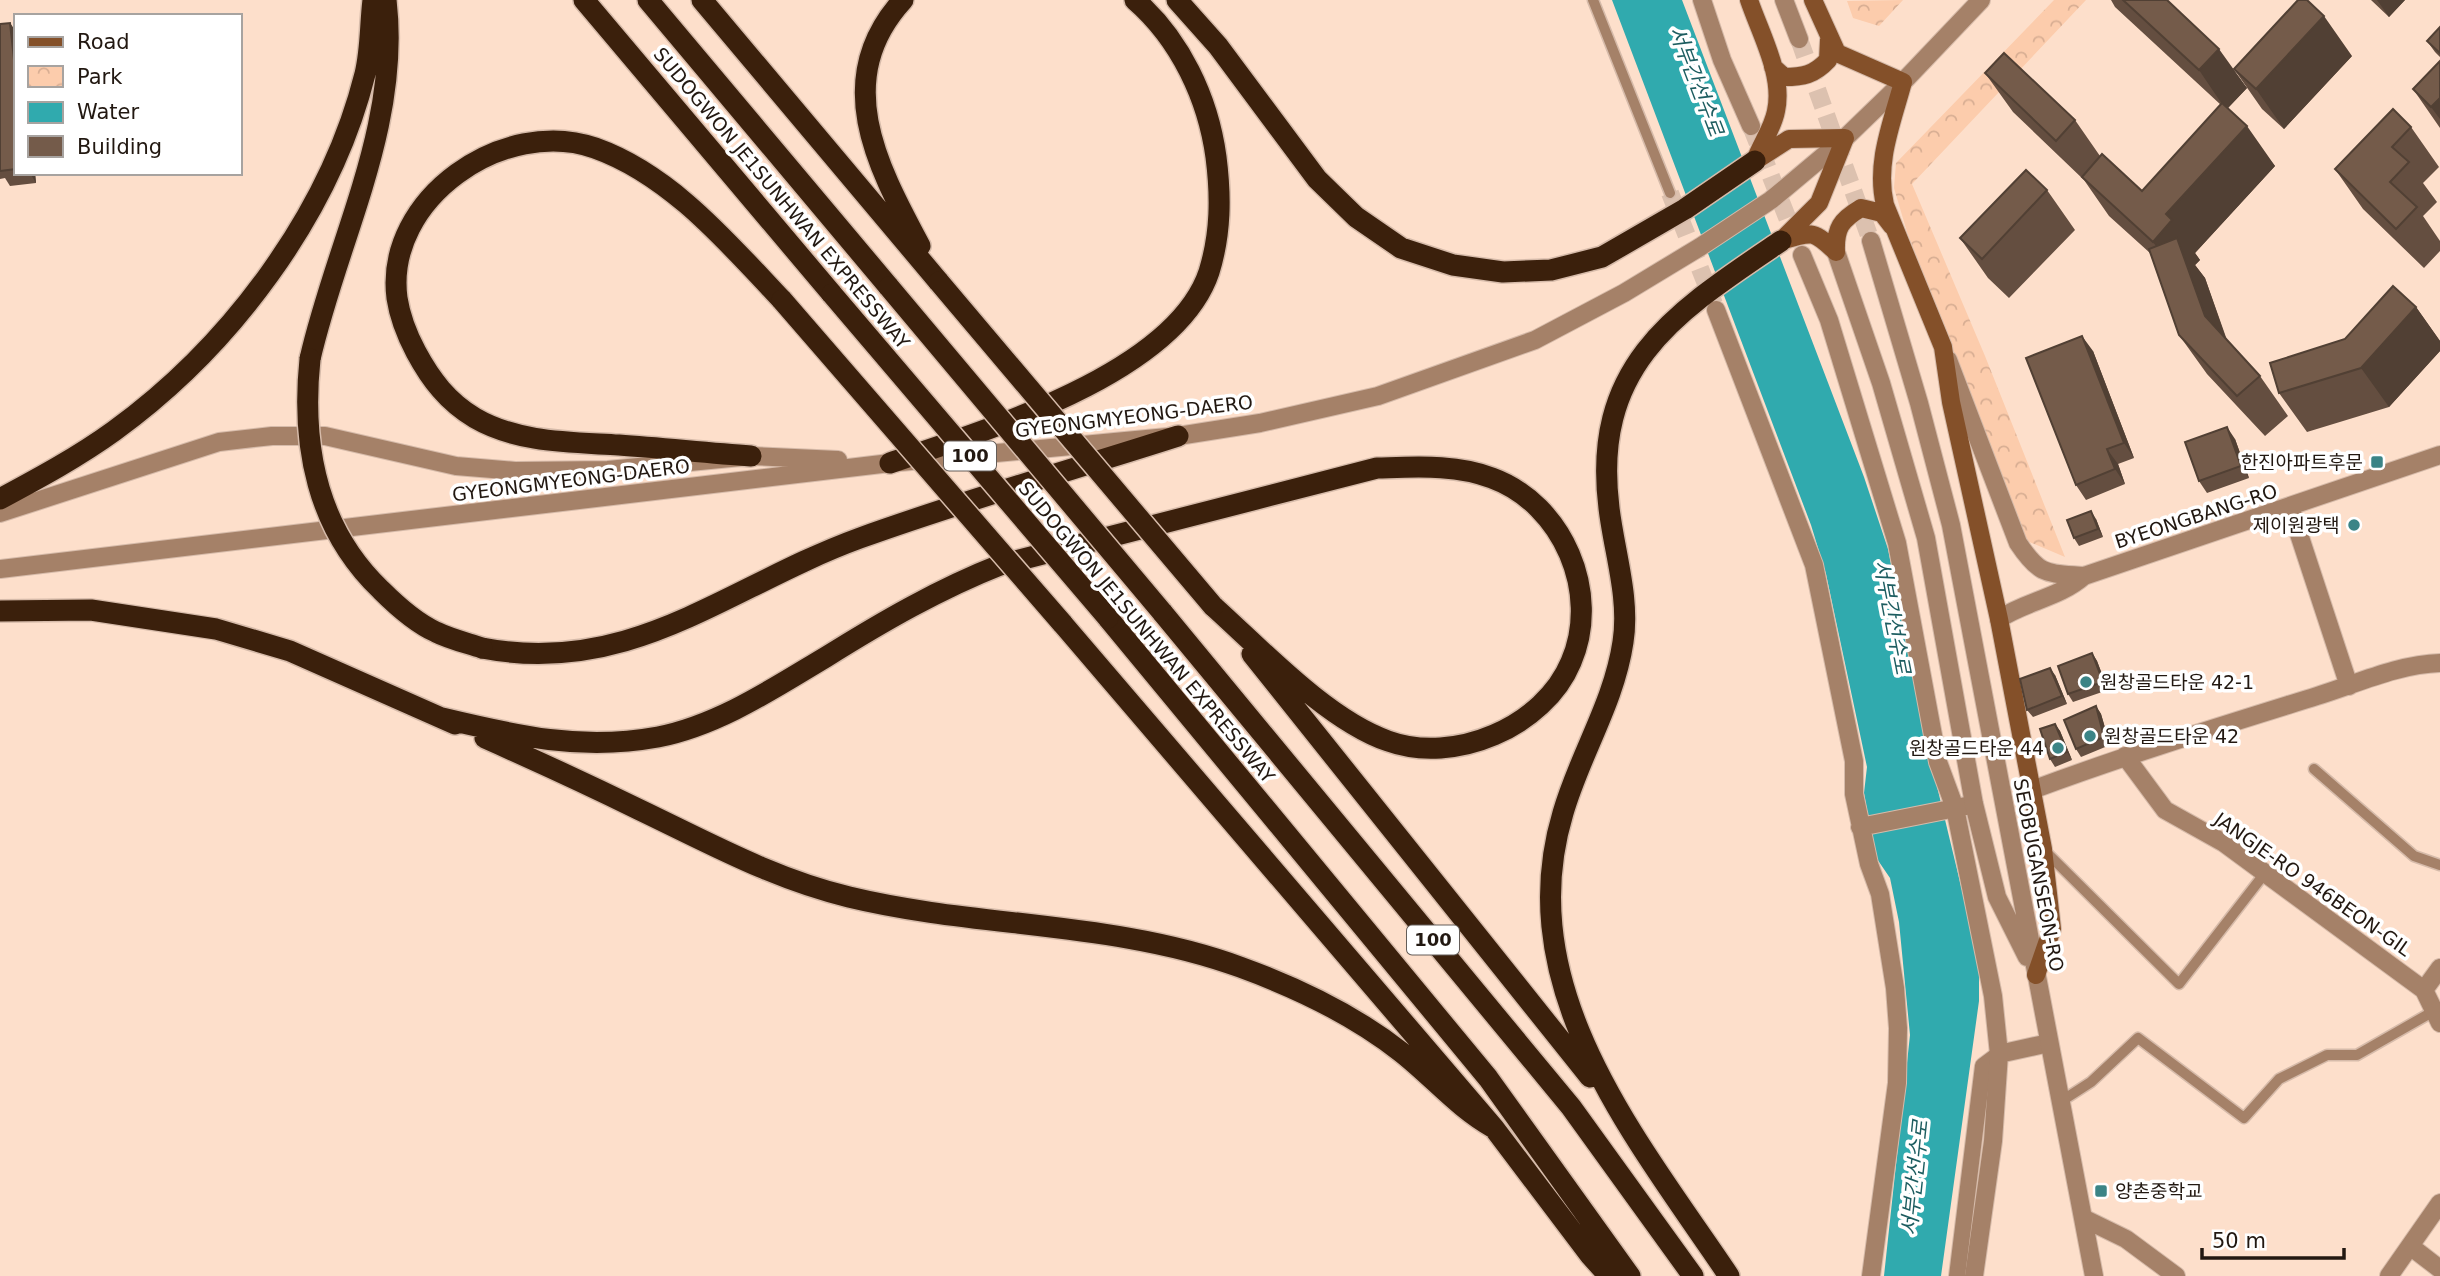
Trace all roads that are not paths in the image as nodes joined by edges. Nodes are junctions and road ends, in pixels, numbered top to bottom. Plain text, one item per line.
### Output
1 (373, 0) edge
2 (386, 0) edge
3 (584, 0) edge
4 (648, 0) edge
5 (702, 0) edge
6 (903, 0) edge
7 (1135, 0) edge
8 (1177, 0) edge
9 (1593, 0) edge
10 (1702, 0) edge
11 (1749, 0) edge
12 (1784, 0) edge
13 (1813, 0) edge
14 (1981, 0) edge
15 (1799, 39) tunnel mouth
16 (1829, 40) junction
17 (1773, 67) junction
18 (1903, 82) junction
19 (1751, 126) tunnel mouth
20 (1844, 138) junction
21 (1755, 161) junction
22 (1670, 193) tunnel mouth
23 (1898, 234) junction
24 (1781, 241) junction
25 (1871, 241) tunnel mouth
26 (1836, 252) junction
27 (1802, 255) tunnel mouth
28 (939, 282) junction
29 (1716, 310) tunnel mouth
30 (1943, 347) junction
31 (1178, 436) junction
32 (751, 456) junction
33 (2440, 456) edge
34 (890, 463) junction
35 (0, 499) edge
36 (2290, 507) junction
37 (0, 513) edge
38 (0, 569) edge
39 (2084, 576) junction
40 (1213, 606) junction
41 (0, 611) edge
42 (1998, 620) junction
43 (2440, 663) edge
44 (2349, 686) junction
45 (442, 718) junction
46 (2125, 756) junction
47 (2314, 769) dead end
48 (2032, 790) junction
49 (1974, 804) junction
50 (1950, 809) junction
51 (1863, 827) junction
52 (2043, 849) junction
53 (2440, 864) edge
54 (2265, 873) junction
55 (2440, 968) edge
56 (2036, 975) junction
57 (2424, 990) junction
58 (2437, 1017) edge
59 (2049, 1043) junction
60 (1999, 1055) junction
61 (2060, 1101) junction
62 (1494, 1128) junction
63 (1630, 1128) junction
64 (2440, 1203) edge
65 (2083, 1218) junction
66 (2410, 1246) junction
67 (2440, 1269) edge
68 (1609, 1276) edge
69 (1630, 1276) edge
70 (1693, 1276) edge
71 (1729, 1276) edge
72 (1871, 1276) edge
73 (1957, 1276) edge
74 (1974, 1276) edge
75 (2094, 1276) edge
76 (2176, 1276) edge
77 (2389, 1276) edge

1 - 35 highway
2 - 31 highway, bridge
3 - 69 highway, SUDOGWON JE1SUNHWAN EXPRESSWAY / 100, bridge
4 - 70 highway, SUDOGWON JE1SUNHWAN EXPRESSWAY / 100, bridge
5 - 28 highway
6 - 28 highway
7 - 34 highway
8 - 21 highway
9 - 22 lane
10 - 19 street
11 - 17 main road
12 - 15 street
13 - 16 main road
14 - 18 street, GYEONGMYEONG-DAERO
16 - 17 main road
16 - 18 main road
17 - 21 main road
18 - 20 street, GYEONGMYEONG-DAERO
18 - 23 main road
20 - 21 main road
20 - 24 main road
20 - 31 street, GYEONGMYEONG-DAERO
23 - 26 main road
23 - 30 main road
24 - 26 main road
24 - 63 highway
25 - 56 street, SEOBUGANSEON-RO
26 - 49 street
27 - 50 street
28 - 40 highway, bridge
29 - 51 street
30 - 39 street
30 - 42 main road
31 - 34 street, GYEONGMYEONG-DAERO
32 - 34 street
32 - 37 street
32 - 62 highway, bridge
33 - 36 street, BYEONGBANG-RO
34 - 38 street, GYEONGMYEONG-DAERO
36 - 39 street, BYEONGBANG-RO
36 - 44 street
39 - 42 street
40 - 45 highway
40 - 63 highway
41 - 45 highway
42 - 48 main road
43 - 44 street
44 - 46 street
45 - 62 highway
46 - 48 street
46 - 54 street, JANGJE-RO 946BEON-GIL
47 - 53 lane
48 - 52 main road
49 - 50 street
49 - 56 street
50 - 51 street
50 - 60 street
51 - 72 street
52 - 54 lane
52 - 56 main road
54 - 57 street, JANGJE-RO 946BEON-GIL
55 - 57 street
56 - 59 street, SEOBUGANSEON-RO
57 - 58 street, JANGJE-RO 946BEON-GIL
58 - 61 lane
59 - 60 street
59 - 61 street, SEOBUGANSEON-RO
60 - 73 street
60 - 74 street
61 - 65 street, SEOBUGANSEON-RO
62 - 68 highway
63 - 71 highway
64 - 66 street
65 - 75 street, SEOBUGANSEON-RO
65 - 76 street
66 - 67 street
66 - 77 street

